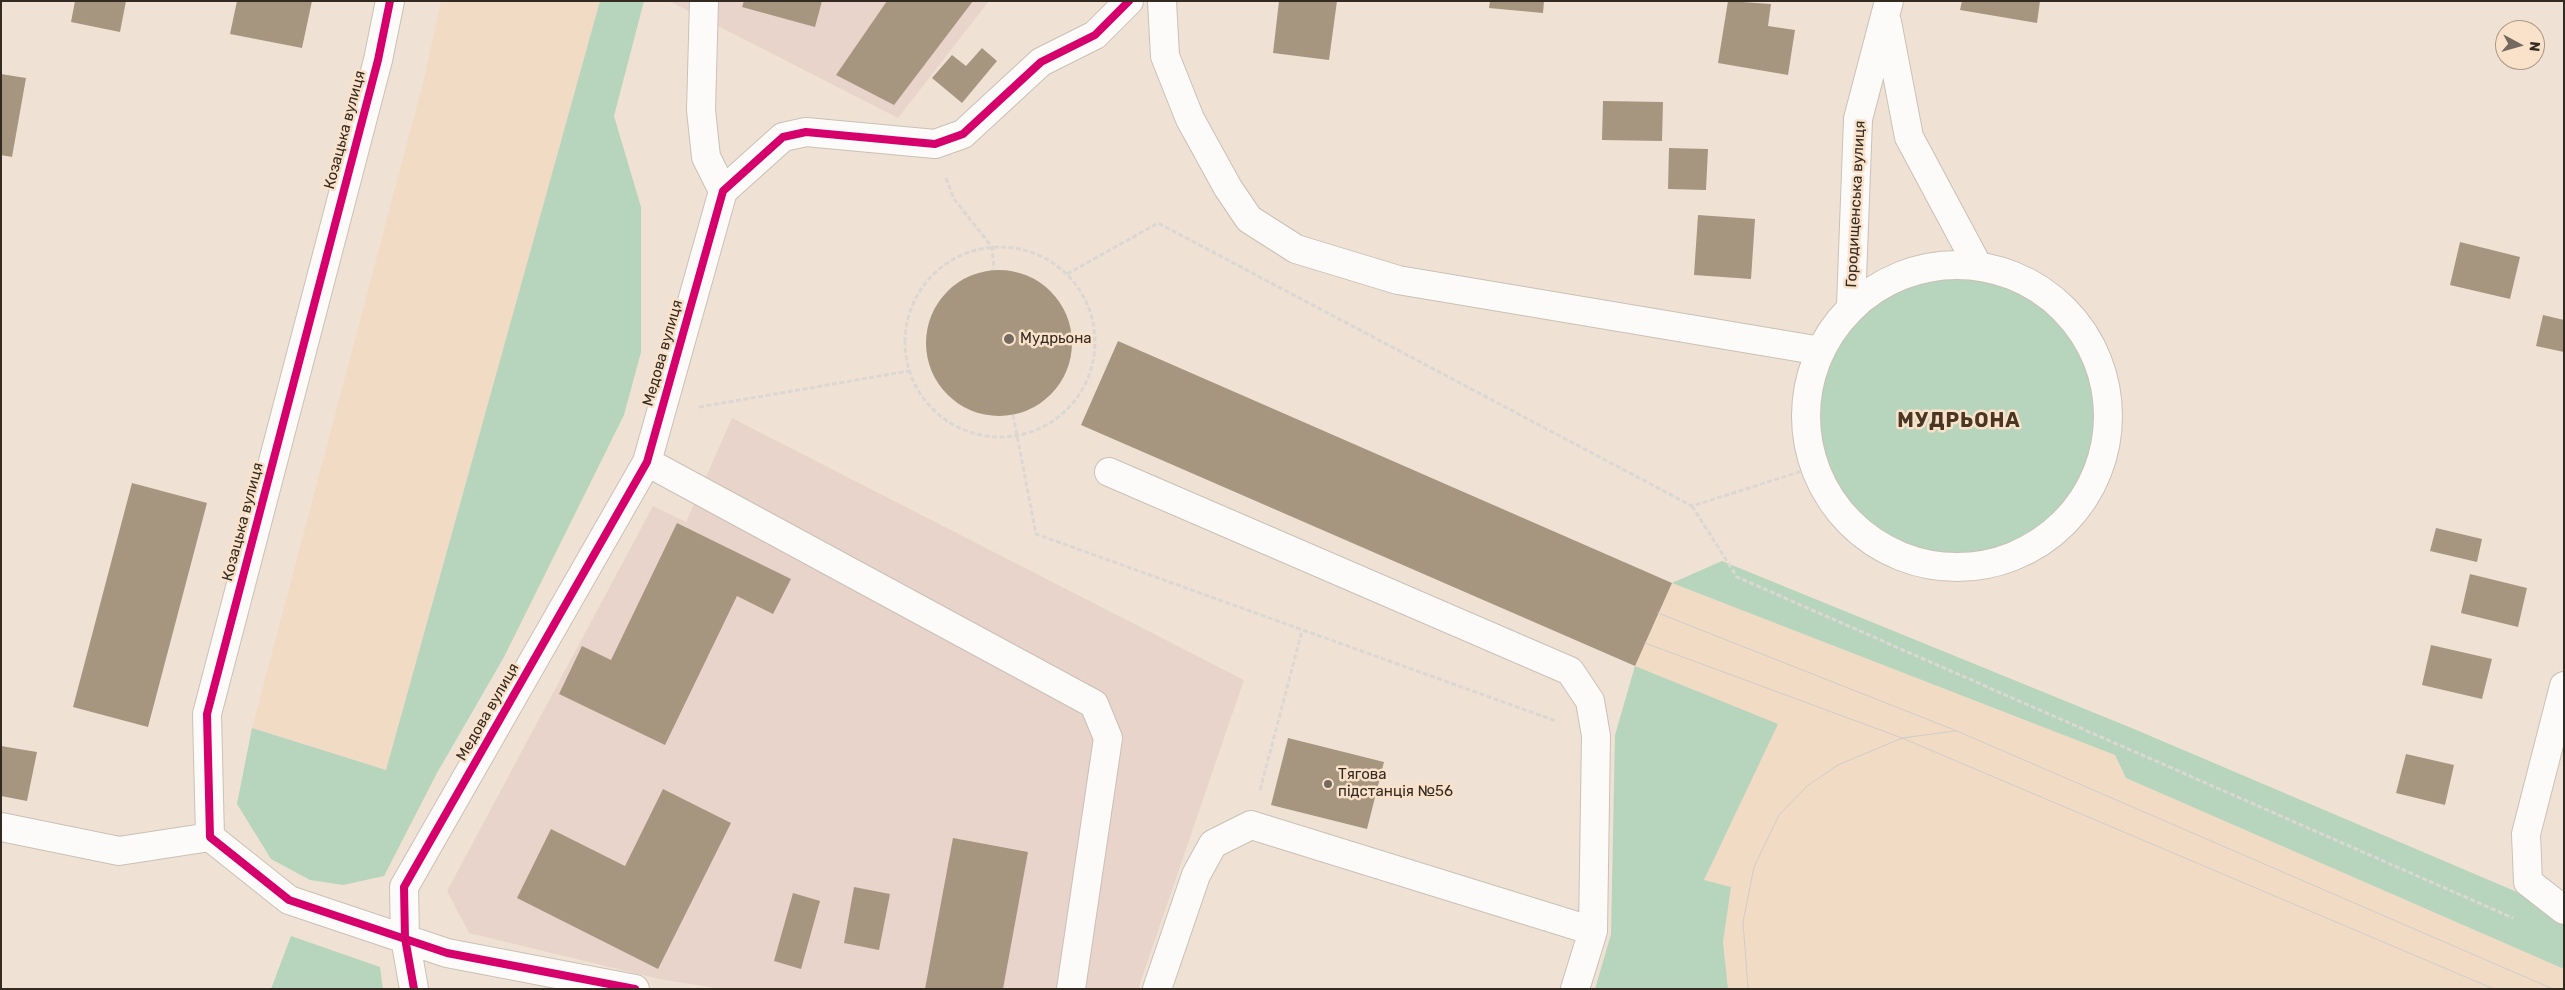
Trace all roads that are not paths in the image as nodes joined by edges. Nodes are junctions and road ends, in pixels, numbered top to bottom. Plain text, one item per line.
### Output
1 (390, 1) edge
2 (704, 1) edge
3 (1129, 1) edge
4 (1162, 1) edge
5 (1887, 8) edge
6 (723, 191) junction
7 (1978, 266) junction
8 (1851, 306) junction
9 (1821, 351) junction
10 (646, 462) junction
11 (1109, 472) dead end
12 (2564, 686) edge
13 (1, 827) edge
14 (210, 837) junction
15 (2564, 910) edge
16 (1593, 931) junction
17 (405, 938) junction
18 (414, 989) edge
19 (635, 989) edge
20 (1071, 989) edge
21 (1157, 989) edge
22 (1575, 989) edge

1 - 14 street, Козацька вулиця
2 - 6 street
3 - 6 street
4 - 9 street
5 - 7 street, Городищенська вулиця
5 - 8 street, Городищенська вулиця
6 - 10 street, Медова вулиця
7 - 8 street, Городищенська вулиця
7 - 9 street, Городищенська вулиця
8 - 9 street, Городищенська вулиця
10 - 17 street, Медова вулиця
10 - 20 street
11 - 16 street
12 - 15 street
13 - 14 street
14 - 17 street
16 - 21 street
16 - 22 street
17 - 18 street, Медова вулиця
17 - 19 street

